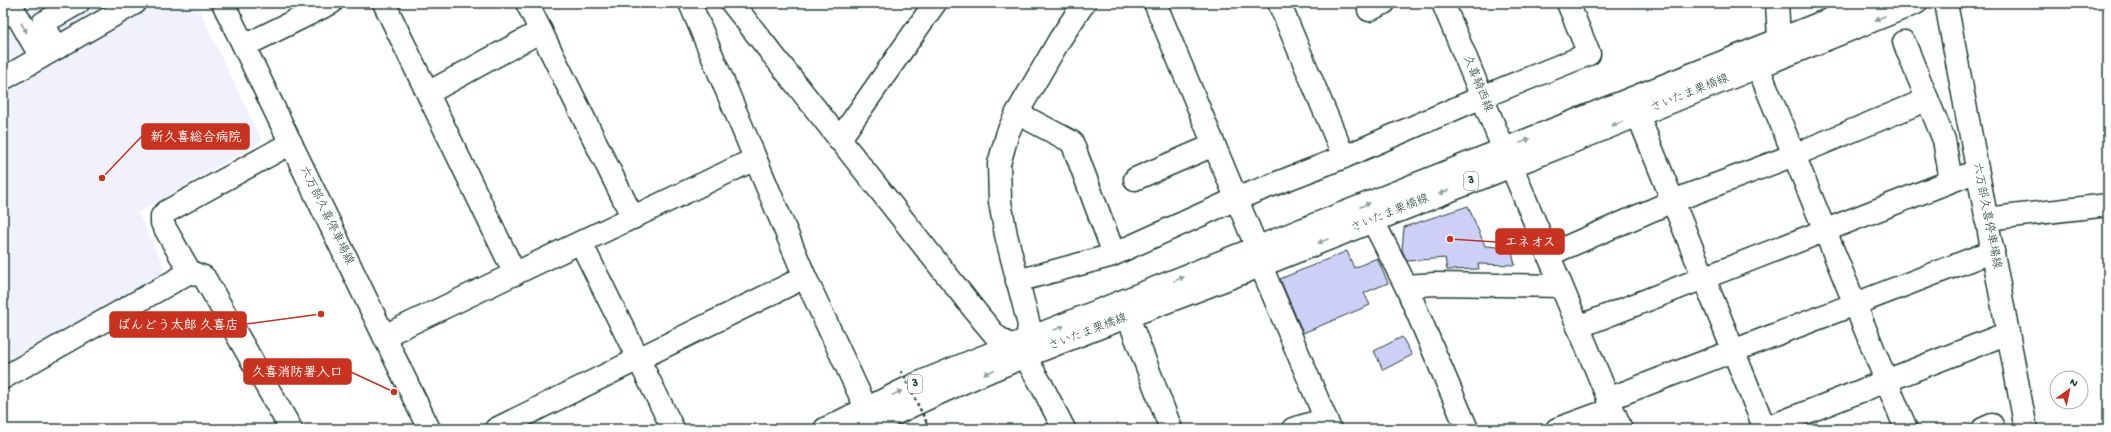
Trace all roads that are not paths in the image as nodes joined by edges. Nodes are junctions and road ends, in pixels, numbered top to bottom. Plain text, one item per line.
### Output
1 (78, 3) edge
2 (223, 3) edge
3 (331, 3) edge
4 (384, 3) edge
5 (527, 3) edge
6 (690, 3) edge
7 (732, 3) edge
8 (935, 3) edge
9 (1084, 3) edge
10 (1155, 3) edge
11 (1280, 3) edge
12 (1443, 3) edge
13 (1568, 3) edge
14 (1777, 3) edge
15 (1872, 3) edge
16 (1916, 3) edge
17 (1946, 3) edge
18 (118, 6) edge
19 (3, 16) edge
20 (541, 31) junction
21 (1779, 38) junction
22 (1904, 42) dead end
23 (244, 46) junction
24 (49, 52) junction
25 (1758, 67) junction
26 (3, 79) edge
27 (428, 93) junction
28 (1482, 97) junction
29 (1926, 100) junction
30 (1017, 113) junction
31 (1638, 115) junction
32 (839, 140) junction
33 (291, 143) junction
34 (1214, 145) junction
35 (1794, 155) junction
36 (1344, 157) junction
37 (1507, 157) junction
38 (755, 159) junction
39 (1977, 171) junction
40 (1135, 179) dead end
41 (1951, 181) junction
42 (1236, 199) junction
43 (1673, 201) junction
44 (2108, 205) edge
45 (633, 218) junction
46 (1986, 219) junction
47 (1373, 221) junction
48 (1826, 230) junction
49 (581, 243) junction
50 (1993, 251) junction
51 (1114, 254) junction
52 (1548, 255) junction
53 (1259, 257) junction
54 (190, 272) junction
55 (515, 274) junction
56 (806, 277) junction
57 (1704, 278) junction
58 (1017, 281) junction
59 (1406, 286) junction
60 (1561, 286) junction
61 (1856, 304) junction
62 (1128, 317) junction
63 (1578, 327) junction
64 (2008, 333) junction
65 (384, 336) junction
66 (1020, 348) junction
67 (1733, 351) junction
68 (639, 359) junction
69 (3, 378) edge
70 (1887, 381) junction
71 (1610, 404) junction
72 (870, 423) edge
73 (1328, 424) edge
74 (291, 429) edge
75 (429, 429) edge
76 (496, 429) edge
77 (673, 429) edge
78 (825, 429) edge
79 (1064, 429) edge
80 (1171, 429) edge
81 (1292, 429) edge
82 (1467, 429) edge
83 (1557, 429) edge
84 (1621, 429) edge
85 (1764, 429) edge
86 (1906, 429) edge
87 (1983, 429) edge
88 (1993, 429) edge
89 (2026, 429) edge

1 - 24 street
2 - 23 street, 六万部久喜停車場線
3 - 23 street
4 - 27 street
5 - 20 street
6 - 38 street
7 - 32 street
8 - 32 street
9 - 30 street
10 - 34 street
11 - 36 street
12 - 28 street, 久喜騎西線
13 - 28 street
14 - 21 street
15 - 21 street, さいたま栗橋線 / 3
16 -> 25 street, さいたま栗橋線 / 3
17 - 39 street, 六万部久喜停車場線
18 - 24 street
19 -> 24 street
20 - 27 street
20 - 45 street
21 - 25 street
37 -> 21 street, さいたま栗橋線 / 3
22 - 29 street
23 - 33 street, 六万部久喜停車場線
24 - 26 street
25 - 31 street, さいたま栗橋線 / 3
25 - 35 street
27 - 55 street
28 - 36 street
28 - 37 street, 久喜騎西線
29 - 35 street
29 - 41 street
30 - 51 street
30 - 58 street
31 -> 37 street, さいたま栗橋線 / 3
31 - 43 street
32 - 66 street
33 - 54 street
33 - 65 street, 六万部久喜停車場線
34 - 40 street
34 - 42 street
35 - 43 street
35 - 48 street
36 - 42 street
37 -> 47 street, さいたま栗橋線 / 3
37 - 52 street, 久喜騎西線
53 -> 37 street, さいたま栗橋線 / 3
38 - 45 street
38 - 56 street
39 - 41 street
39 - 46 street, 六万部久喜停車場線
41 - 48 street
42 - 51 street
42 - 53 street
43 - 52 street
43 - 57 street
44 - 46 street
45 - 49 street
46 - 50 street, 六万部久喜停車場線
47 -> 53 street, さいたま栗橋線 / 3
47 - 59 street
48 - 57 street
48 - 61 street
49 - 55 street
49 - 68 street
50 - 61 street
50 - 64 street, 六万部久喜停車場線
51 - 58 street
52 - 60 street, 久喜騎西線
53 - 62 street, さいたま栗橋線 / 3
66 -> 53 street, さいたま栗橋線 / 3
53 - 73 street
54 - 69 street
54 - 74 street
55 - 65 street
56 - 68 street
56 - 72 street
57 - 63 street
57 - 67 street
58 - 66 street
59 - 60 street
59 - 82 street
60 - 63 street, 久喜騎西線
61 - 67 street
61 - 70 street
62 - 66 street, さいたま栗橋線 / 3
62 - 80 street
63 - 71 street, 久喜騎西線
64 - 70 street
64 - 89 street, 六万部久喜停車場線
65 - 75 street, 六万部久喜停車場線
66 - 72 street, さいたま栗橋線 / 3
66 - 79 street
67 - 71 street
67 - 85 street
68 - 76 street
68 - 77 street
70 - 85 street
70 - 86 street
71 - 83 street
71 - 84 street, 久喜騎西線
72 - 78 street, さいたま栗橋線 / 3
73 - 81 street
87 - 88 street

